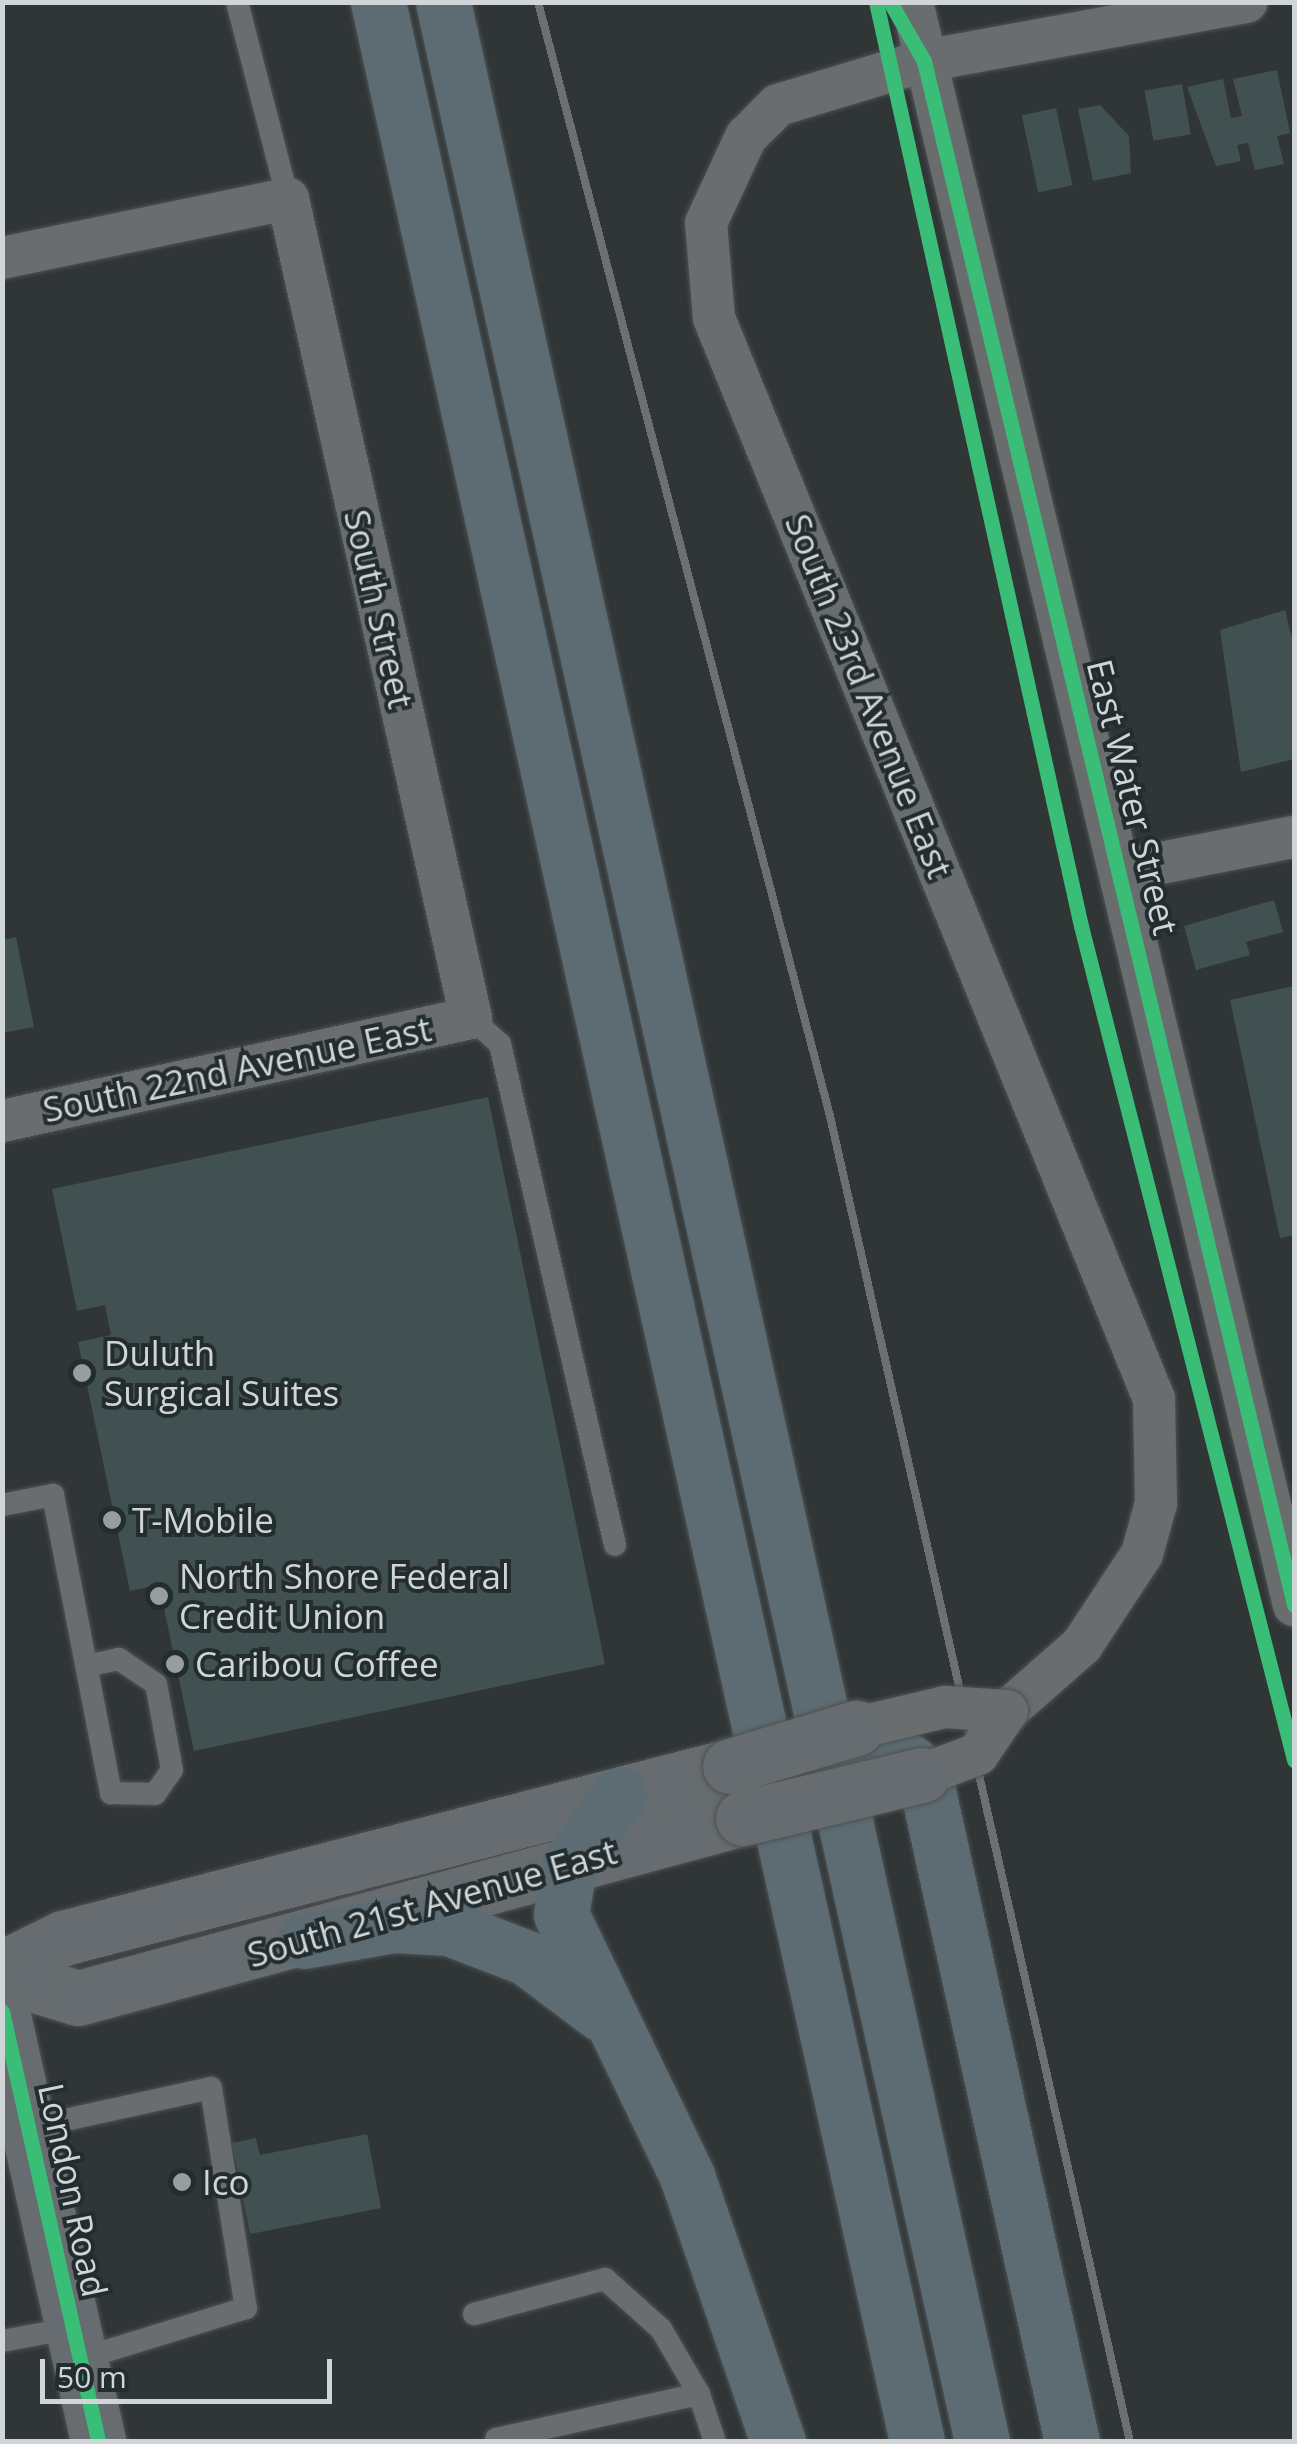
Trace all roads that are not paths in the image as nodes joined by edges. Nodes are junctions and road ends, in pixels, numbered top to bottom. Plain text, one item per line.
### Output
1 (237, 2) edge
2 (378, 2) edge
3 (443, 2) edge
4 (912, 2) edge
5 (1247, 2) edge
6 (1145, 9) edge
7 (924, 60) junction
8 (288, 199) junction
9 (2, 258) edge
10 (1294, 837) edge
11 (1120, 871) junction
12 (471, 1018) junction
13 (2, 1121) edge
14 (2, 1504) edge
15 (615, 1544) dead end
16 (1294, 1605) edge
17 (86, 1666) junction
18 (1007, 1711) junction
19 (856, 1728) junction
20 (922, 1775) junction
21 (619, 1794) junction
22 (570, 1862) junction
23 (304, 1941) junction
24 (2, 1972) edge
25 (2, 2011) edge
26 (621, 2034) junction
27 (29, 2128) junction
28 (474, 2314) dead end
29 (2, 2340) edge
30 (77, 2344) junction
31 (699, 2394) junction
32 (496, 2439) dead end
33 (98, 2442) edge
34 (716, 2442) edge
35 (778, 2442) edge
36 (917, 2442) edge
37 (982, 2442) edge
38 (1072, 2442) edge

1 - 8 lane
2 - 36 highway
3 - 37 highway
4 - 7 street, East Water Street
5 - 6 street, South 23rd Avenue East
6 - 7 street, South 23rd Avenue East
7 - 11 street, East Water Street
7 - 18 street, South 23rd Avenue East
8 - 9 street
8 - 12 street, South Street
10 - 11 street
11 - 16 street, East Water Street
12 - 13 street, South 22nd Avenue East
12 - 15 lane
14 - 17 lane
17 - 17 lane
18 - 19 street, bridge
18 - 20 street, South 23rd Avenue East, bridge
19 - 20 highway
19 - 21 main road, South 21st Avenue East, bridge
20 - 22 main road, South 21st Avenue East, bridge
20 - 38 highway
21 - 22 highway
21 - 24 main road, South 21st Avenue East
22 - 23 main road, South 21st Avenue East
22 - 26 highway
23 - 24 main road, South 21st Avenue East
23 - 26 highway
25 - 27 main road, London Road
26 - 35 highway
27 - 30 main road, London Road
27 - 30 lane
28 - 31 lane
29 - 30 lane
30 - 33 main road, London Road
31 - 32 lane
31 - 34 lane

